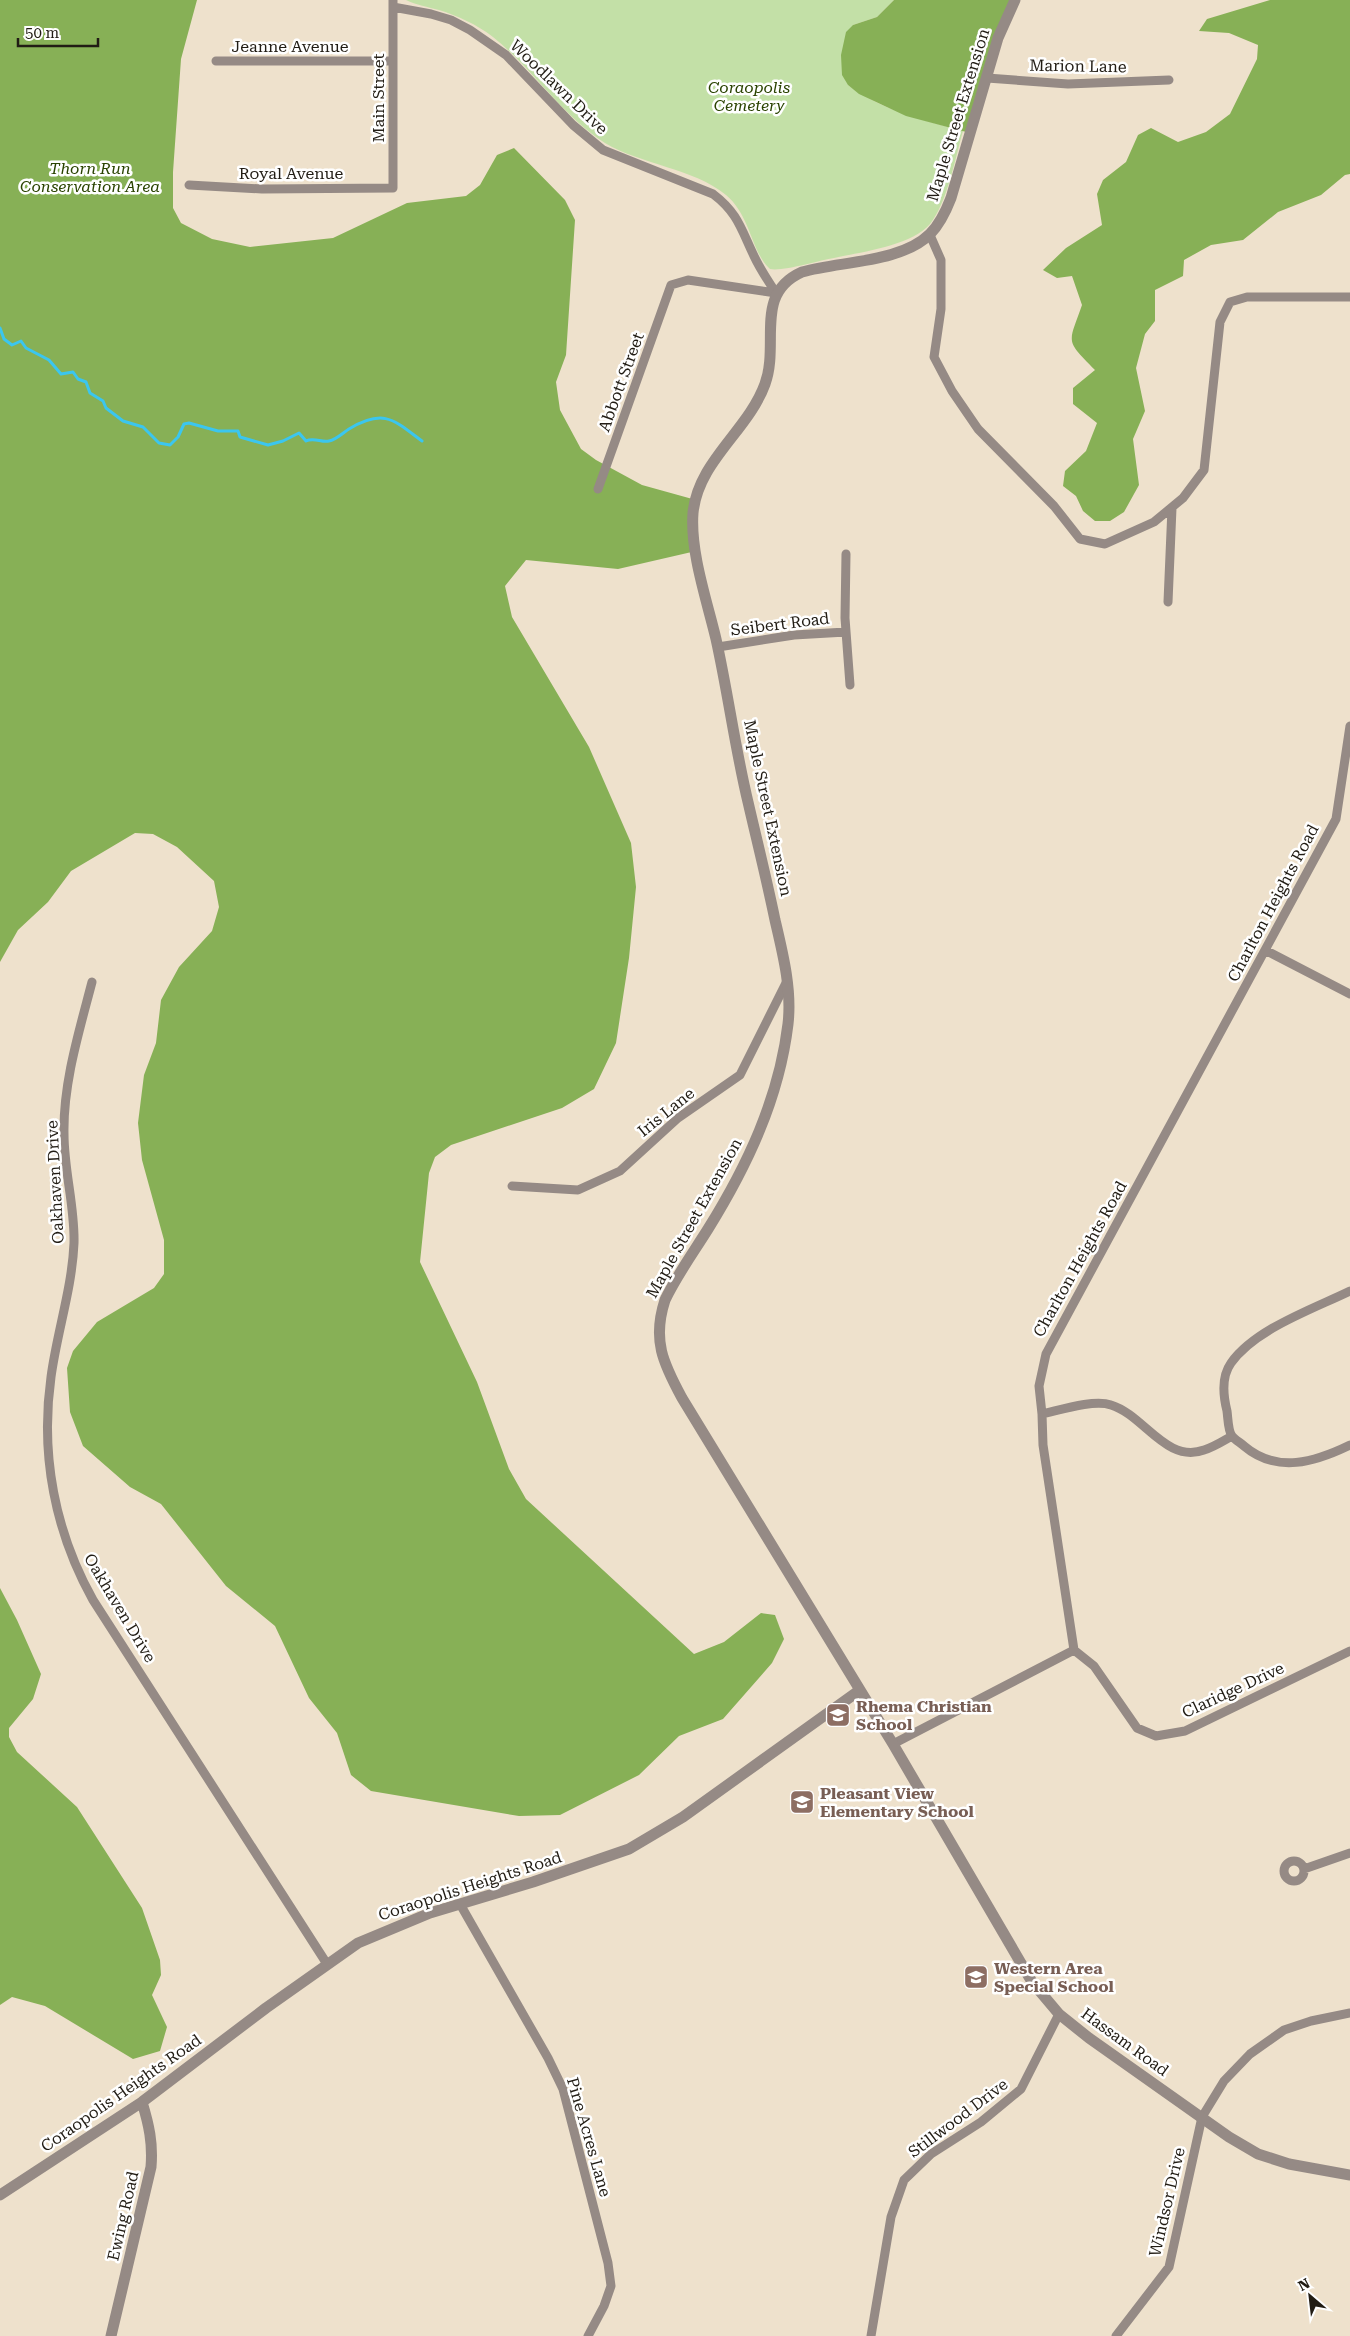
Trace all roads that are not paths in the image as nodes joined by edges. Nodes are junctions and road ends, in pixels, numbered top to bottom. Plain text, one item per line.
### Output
1 (1016, 0) edge
2 (393, 3) edge
3 (393, 60) junction
4 (216, 61) dead end
5 (987, 78) junction
6 (1169, 80) dead end
7 (189, 186) dead end
8 (392, 188) joint
9 (930, 235) junction
10 (776, 293) junction
11 (1350, 297) edge
12 (598, 488) dead end
13 (1172, 508) junction
14 (846, 554) dead end
15 (1168, 602) dead end
16 (846, 632) junction
17 (718, 647) junction
18 (850, 685) dead end
19 (1350, 726) edge
20 (1265, 950) junction
21 (787, 981) junction
22 (92, 982) dead end
23 (1350, 994) edge
24 (512, 1186) dead end
25 (1350, 1291) edge
26 (1042, 1414) junction
27 (1232, 1436) junction
28 (1350, 1445) edge
29 (1074, 1650) junction
30 (1350, 1651) edge
31 (860, 1690) junction
32 (893, 1744) junction
33 (1350, 1854) edge
34 (1304, 1869) dead end
35 (460, 1904) junction
36 (327, 1964) junction
37 (1350, 2013) edge
38 (1059, 2014) junction
39 (142, 2102) junction
40 (1202, 2117) junction
41 (1350, 2174) edge
42 (0, 2195) edge
43 (112, 2336) edge
44 (588, 2336) edge
45 (871, 2336) edge
46 (1116, 2336) edge

1 - 5 street, Maple Street Extension
2 - 3 street, Main Street
2 - 10 street, Woodlawn Drive
3 - 4 street, Jeanne Avenue
3 - 8 street, Main Street
5 - 6 street, Marion Lane
5 - 9 street, Maple Street Extension
7 - 8 street, Royal Avenue
9 - 10 street, Maple Street Extension
9 - 13 street
10 - 12 street, Abbott Street
10 - 17 street, Maple Street Extension
11 - 13 street
13 - 15 street
14 - 16 street, Seibert Road
16 - 17 street, Seibert Road
16 - 18 street, Seibert Road
17 - 21 street, Maple Street Extension
19 - 20 street, Charlton Heights Road
20 - 23 street
20 - 26 street, Charlton Heights Road
21 - 24 street, Iris Lane
21 - 31 street, Maple Street Extension
22 - 36 street, Oakhaven Drive
25 - 27 street
26 - 27 street
26 - 29 street, Charlton Heights Road
27 - 28 street
29 - 30 street, Claridge Drive
29 - 32 street
31 - 32 street, Maple Street Extension
31 - 35 street, Coraopolis Heights Road
32 - 38 street, Hassam Road
33 - 34 street
35 - 36 street, Coraopolis Heights Road
35 - 44 street, Pine Acres Lane
36 - 39 street, Coraopolis Heights Road
37 - 40 street, Windsor Drive
38 - 40 street, Hassam Road
38 - 45 street, Stillwood Drive
39 - 42 street, Coraopolis Heights Road
39 - 43 street, Ewing Road
40 - 41 street, Hassam Road
40 - 46 street, Windsor Drive

